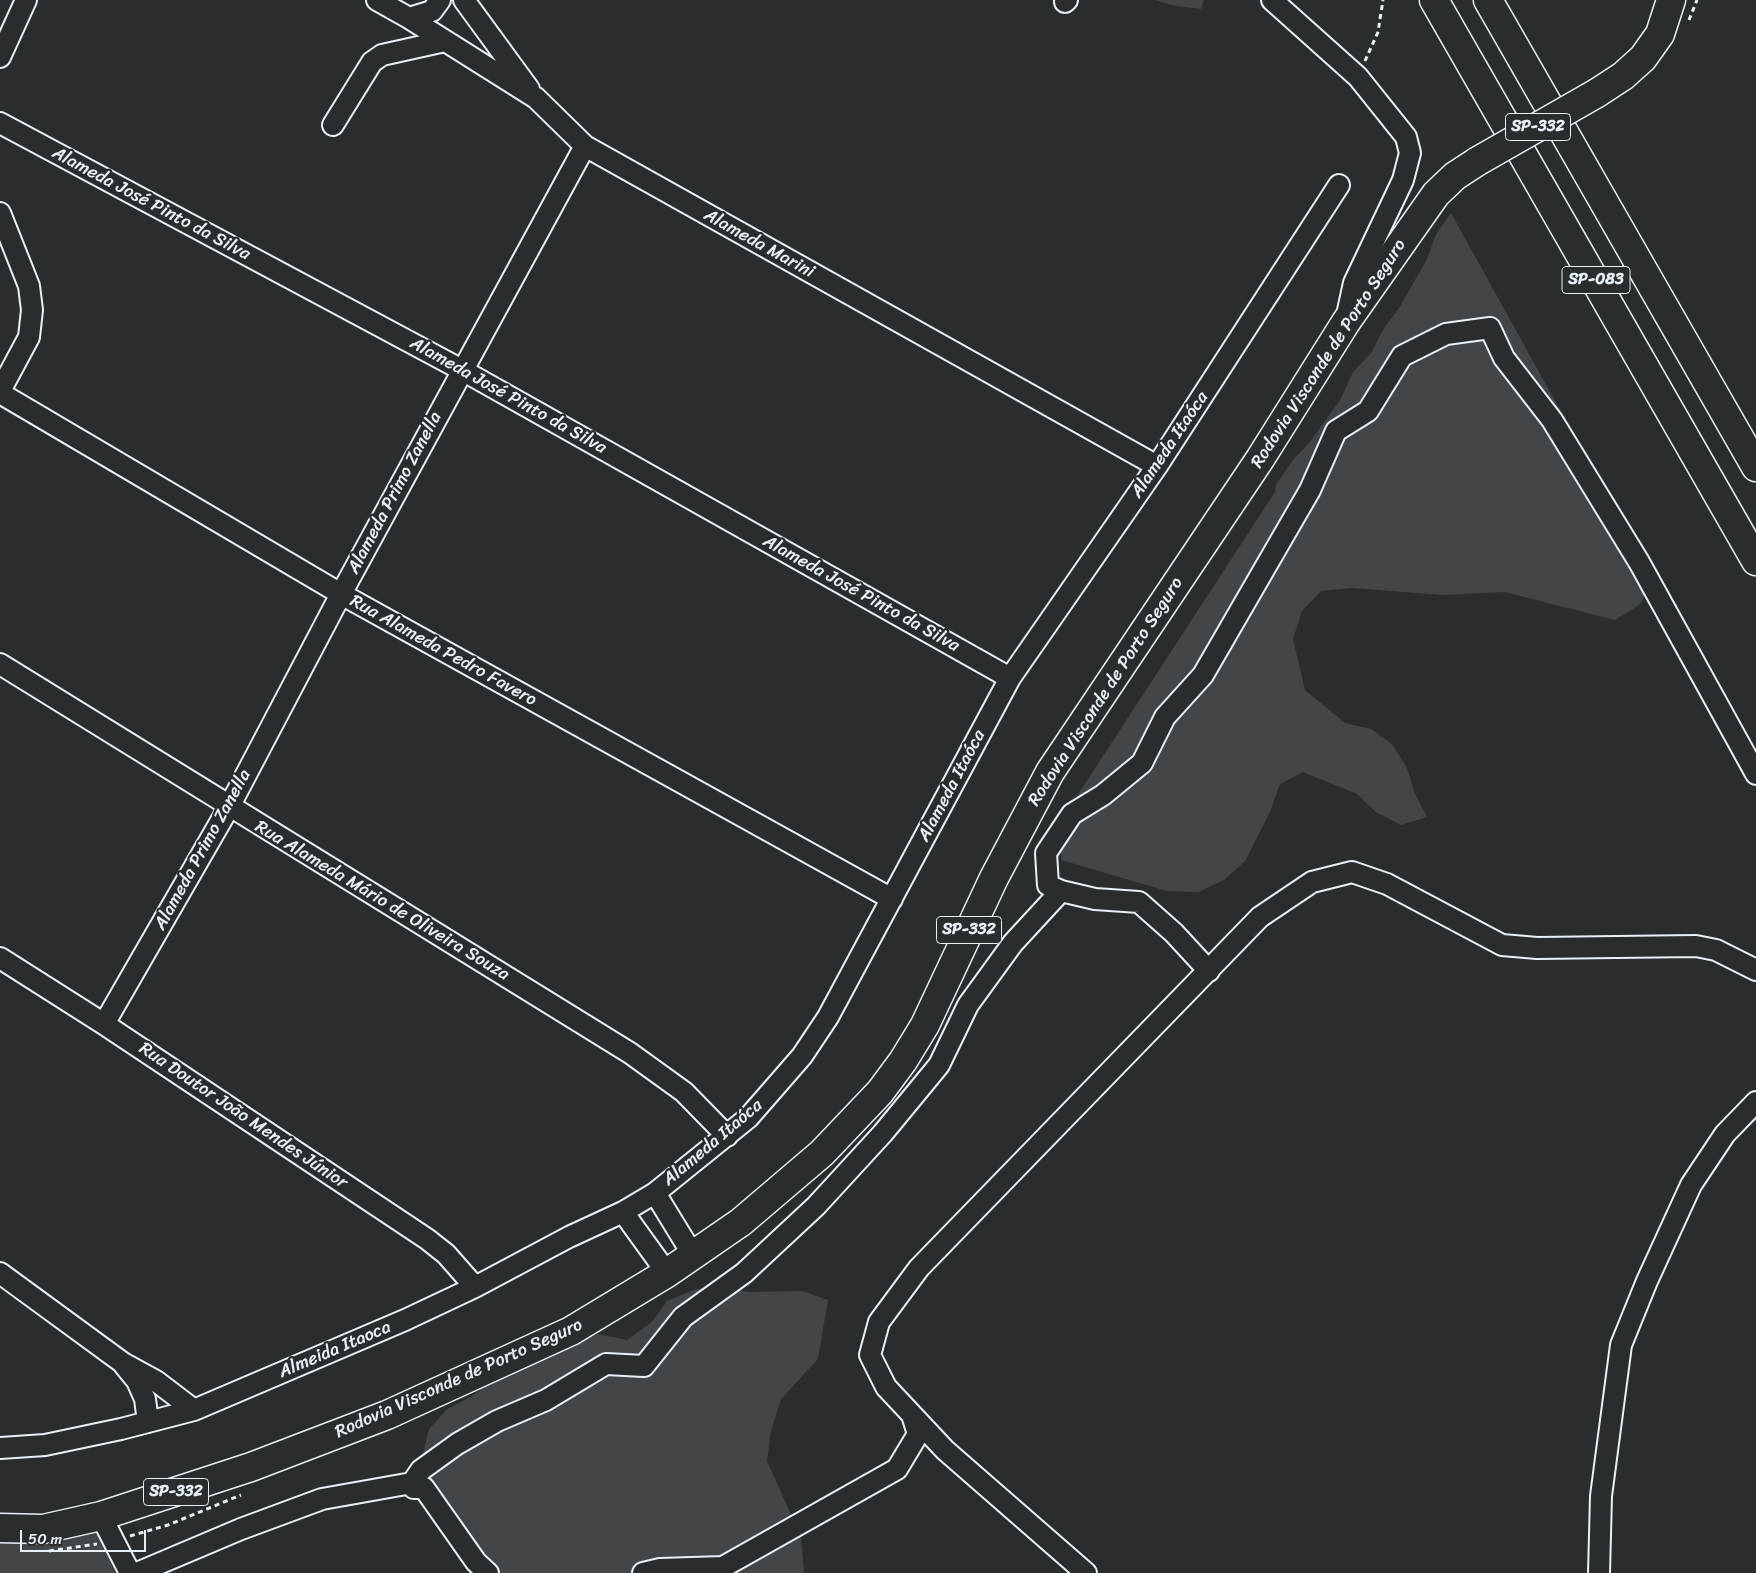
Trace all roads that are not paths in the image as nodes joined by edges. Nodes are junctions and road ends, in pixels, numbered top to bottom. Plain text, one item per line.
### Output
1 (26, 0) edge
2 (377, 0) edge
3 (440, 0) edge
4 (464, 0) edge
5 (1272, 0) edge
6 (1434, 0) edge
7 (1488, 0) edge
8 (1671, 0) edge
9 (409, 18) junction
10 (445, 41) junction
11 (0, 57) edge
12 (536, 98) junction
13 (0, 123) edge
14 (333, 125) dead end
15 (585, 146) junction
16 (1339, 185) dead end
17 (0, 213) edge
18 (1346, 322) junction
19 (462, 370) junction
20 (0, 392) edge
21 (1157, 466) junction
22 (1756, 466) edge
23 (1756, 561) edge
24 (341, 594) junction
25 (0, 664) edge
26 (1010, 678) junction
27 (1756, 774) edge
28 (229, 807) junction
29 (1061, 891) junction
30 (892, 899) junction
31 (0, 958) edge
32 (1756, 970) edge
33 (1209, 972) junction
34 (104, 1024) junction
35 (1756, 1102) edge
36 (727, 1136) junction
37 (655, 1193) junction
38 (623, 1212) junction
39 (693, 1255) junction
40 (0, 1273) edge
41 (667, 1273) junction
42 (475, 1287) junction
43 (123, 1363) junction
44 (194, 1410) junction
45 (912, 1415) junction
46 (148, 1422) junction
47 (0, 1448) edge
48 (412, 1483) junction
49 (101, 1516) junction
50 (0, 1528) edge
51 (130, 1573) edge
52 (137, 1573) edge
53 (488, 1573) edge
54 (643, 1573) edge
55 (1086, 1573) edge
56 (1599, 1573) edge

1 - 11 street
2 - 9 street, Alameda Marini
3 - 9 street
4 - 12 street
5 - 18 street
6 - 23 main road, SP-083
7 - 22 main road, SP-083
8 - 18 main road, Rodovia Visconde de Porto Seguro / SP-332, bridge
9 - 10 street, Alameda Marini
10 - 12 street, Alameda Marini
10 - 14 street
12 - 15 street, Alameda Marini
13 - 19 street, Alameda José Pinto da Silva
15 - 19 street, Alameda Primo Zanella
15 - 21 street, Alameda Marini
16 - 21 street, Alameda Itaóca
17 - 20 street
18 - 39 main road, Rodovia Visconde de Porto Seguro / SP-332
19 - 24 street, Alameda Primo Zanella
19 - 26 street, Alameda José Pinto da Silva
20 - 24 street, Rua Alameda Pedro Favero
21 - 26 street, Alameda Itaóca
24 - 28 street, Alameda Primo Zanella
24 - 30 street, Rua Alameda Pedro Favero
25 - 28 street, Rua Alameda Mário de Oliveira Souza
26 - 30 street, Alameda Itaóca
27 - 29 street
28 - 34 street, Alameda Primo Zanella
28 - 36 street, Rua Alameda Mário de Oliveira Souza
29 - 33 street
29 - 48 street
30 - 36 street, Alameda Itaóca
31 - 34 street, Rua Doutor João Mendes Júnior
32 - 33 street
33 - 45 street
34 - 42 street, Rua Doutor João Mendes Júnior
35 - 56 street
36 - 37 street, Alameda Itaóca
37 - 38 street, Alameda Itaóca
37 - 39 street
38 - 41 street
38 - 42 street, Alameda Itaóca
39 - 41 main road, Rodovia Visconde de Porto Seguro / SP-332
40 - 43 street
41 - 49 main road, Rodovia Visconde de Porto Seguro / SP-332
42 - 44 street, Almeida Itaoca
43 - 44 street
43 - 46 street
44 - 46 street, Almeida Itaoca
45 - 54 street
45 - 55 street
46 - 47 street, Almeida Itaoca
48 - 52 street
48 - 53 street
49 - 50 main road, Rodovia Visconde de Porto Seguro / SP-332
49 - 51 street

